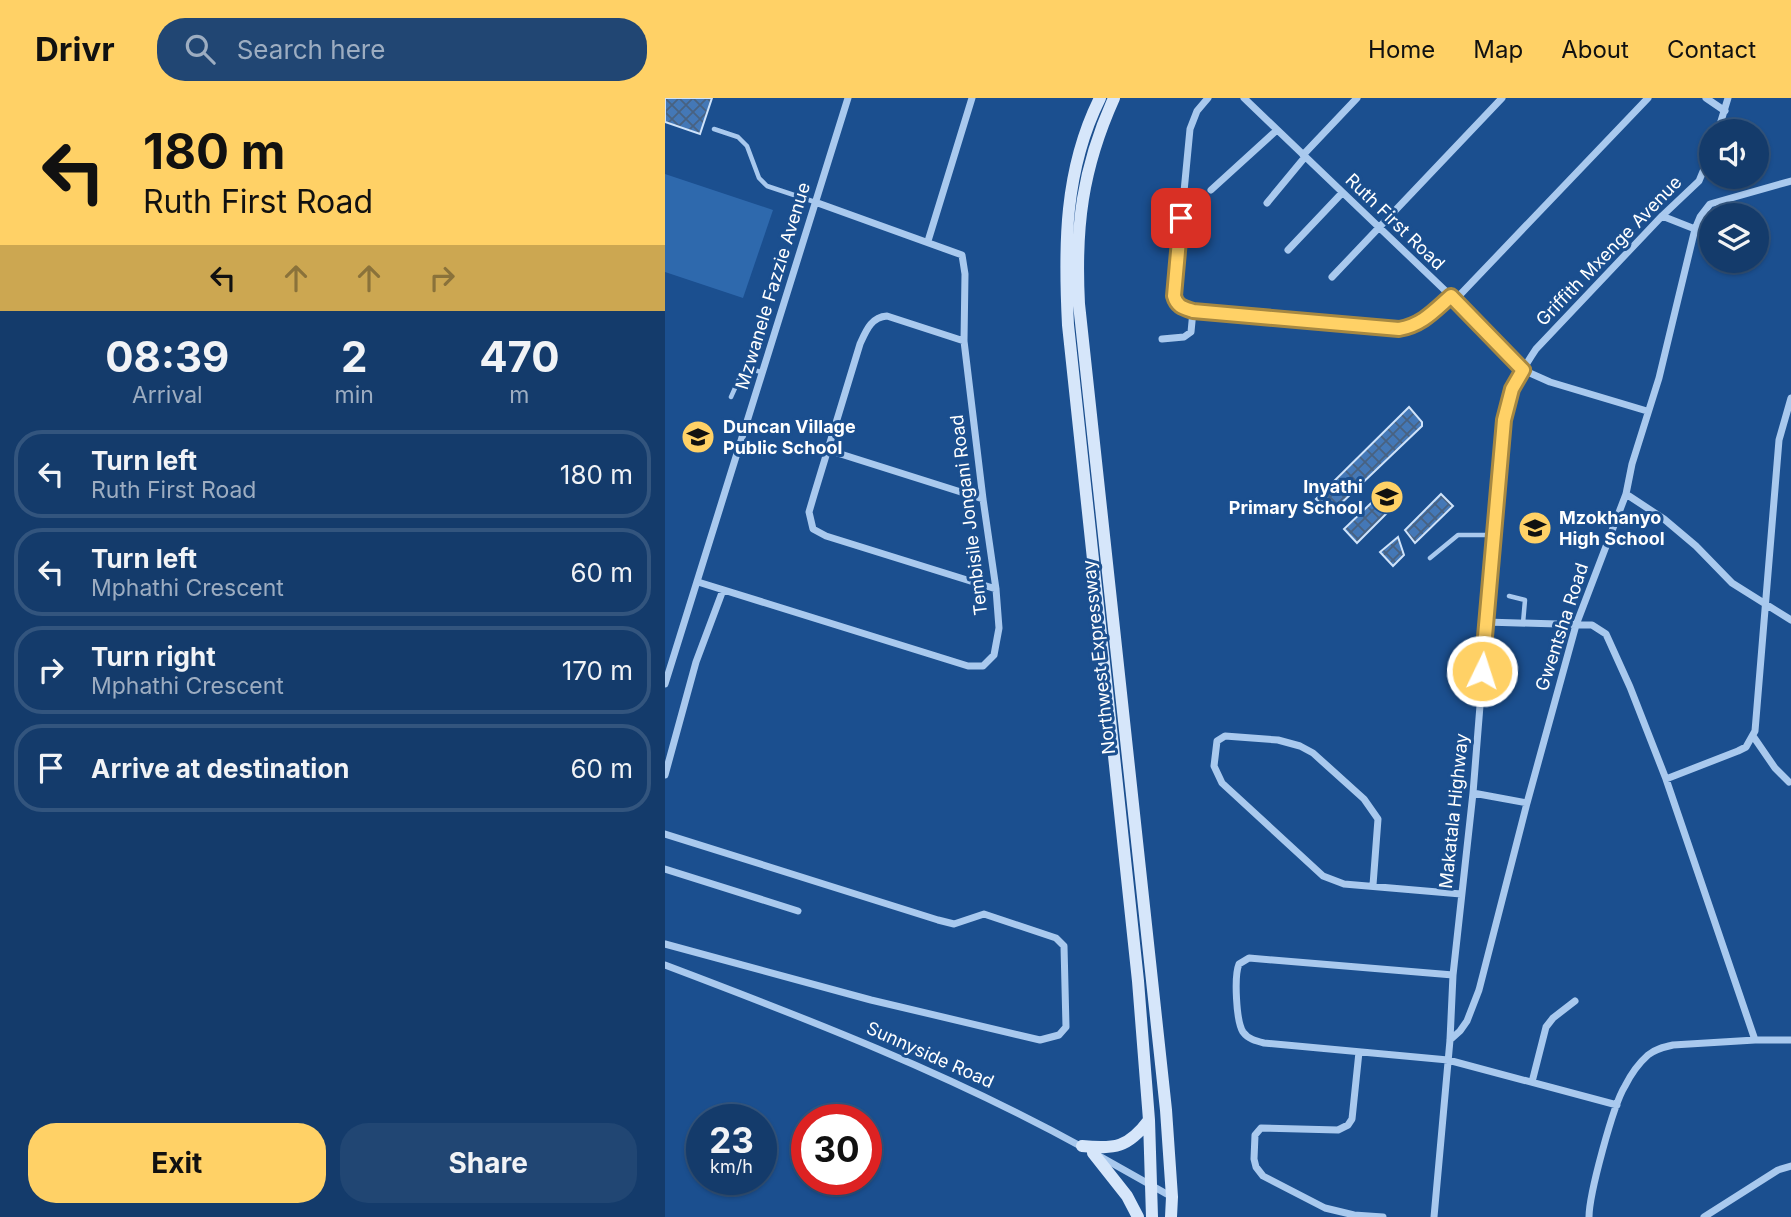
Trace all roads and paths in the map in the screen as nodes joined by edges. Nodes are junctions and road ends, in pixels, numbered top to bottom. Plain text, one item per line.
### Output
1 (848, 98) edge
2 (970, 98) edge
3 (1100, 98) edge
4 (1114, 98) edge
5 (1208, 98) edge
6 (1244, 98) edge
7 (1357, 98) edge
8 (1502, 98) edge
9 (1648, 98) edge
10 (1706, 98) edge
11 (1728, 98) edge
12 (1725, 111) junction
13 (1722, 119) edge
14 (714, 129) dead end
15 (1277, 130) junction
16 (1304, 156) junction
17 (1699, 181) edge
18 (1791, 181) edge
19 (1211, 190) dead end
20 (1342, 193) junction
21 (815, 202) junction
22 (1267, 203) dead end
23 (1662, 216) junction
24 (1377, 227) junction
25 (1695, 229) junction
26 (928, 241) junction
27 (1288, 250) dead end
28 (1332, 277) dead end
29 (1453, 298) junction
30 (1193, 311) junction
31 (1162, 339) dead end
32 (964, 341) junction
33 (1523, 370) junction
34 (763, 372) junction
35 (731, 397) dead end
36 (1791, 398) edge
37 (1647, 411) junction
38 (828, 450) junction
39 (1626, 494) junction
40 (983, 499) junction
41 (1493, 535) junction
42 (1430, 558) dead end
43 (698, 582) junction
44 (996, 589) junction
45 (723, 590) junction
46 (1509, 596) dead end
47 (1765, 606) junction
48 (1791, 620) edge
49 (1486, 622) junction
50 (1523, 624) junction
51 (1576, 625) junction
52 (665, 684) edge
53 (1753, 736) junction
54 (666, 770) edge
55 (1666, 779) junction
56 (1789, 782) dead end
57 (1473, 793) junction
58 (1527, 803) junction
59 (665, 834) edge
60 (665, 869) edge
61 (1373, 885) junction
62 (1461, 894) junction
63 (798, 911) dead end
64 (665, 944) edge
65 (665, 965) edge
66 (1453, 975) junction
67 (1575, 1002) dead end
68 (1450, 1040) junction
69 (1755, 1040) junction
70 (1791, 1040) edge
71 (1359, 1052) junction
72 (1448, 1060) junction
73 (1532, 1082) junction
74 (1617, 1105) junction
75 (1149, 1120) junction
76 (1087, 1149) junction
77 (1791, 1166) edge
78 (1152, 1187) junction
79 (1172, 1197) junction
80 (1138, 1217) edge
81 (1152, 1217) edge
82 (1171, 1217) edge
83 (1383, 1217) edge
84 (1434, 1217) edge
85 (1588, 1217) edge
86 (1705, 1217) edge

1 - 21 street, Mzwanele Fazzie Avenue
2 - 26 street
3 - 75 main road, Northwest Expressway
4 - 79 main road, Northwest Expressway
5 - 30 street
6 - 15 street, Ruth First Road
7 - 16 street
8 - 24 street
9 - 29 street
10 - 12 street
11 - 12 street
12 - 13 street
14 - 21 lane
15 - 16 street, Ruth First Road
15 - 19 street
16 - 20 street, Ruth First Road
16 - 22 street
17 - 23 street, Griffith Mxenge Avenue
18 - 25 street
20 - 24 street, Ruth First Road
20 - 27 street
21 - 26 street, Tembisile Jongani Road
21 - 34 street, Mzwanele Fazzie Avenue
23 - 25 street
23 - 33 street, Griffith Mxenge Avenue
24 - 28 street
24 - 29 street, Ruth First Road
25 - 37 street, Gwentsha Road
26 - 32 street, Tembisile Jongani Road
29 - 30 street
29 - 33 street, Ruth First Road
30 - 31 street
32 - 38 street
32 - 40 street, Tembisile Jongani Road
33 - 37 street
33 - 41 street, Makatala Highway
34 - 35 lane
34 - 43 street, Mzwanele Fazzie Avenue
36 - 47 street
37 - 39 street, Gwentsha Road
38 - 40 street
38 - 44 street
39 - 47 street
39 - 51 street, Gwentsha Road
40 - 44 street, Tembisile Jongani Road
41 - 42 lane
41 - 49 street, Makatala Highway
43 - 45 street, Tembisile Jongani Road
43 - 52 street, Mzwanele Fazzie Avenue
44 - 45 street, Tembisile Jongani Road
45 - 54 street
46 - 50 lane
47 - 48 street
47 - 53 street
49 - 50 street
49 - 57 street, Makatala Highway
50 - 51 street
51 - 55 street
51 - 58 street, Gwentsha Road
53 - 55 street
53 - 56 street
55 - 69 street
57 - 58 street
57 - 62 street, Makatala Highway
58 - 68 street, Gwentsha Road
59 - 64 street
60 - 63 street
61 - 61 street
61 - 62 street
62 - 66 street, Makatala Highway
65 - 76 street, Sunnyside Road
66 - 68 street, Makatala Highway
66 - 71 street
67 - 73 street
68 - 72 street, Makatala Highway
69 - 70 street
69 - 74 street
71 - 72 street
71 - 83 street
72 - 73 street
72 - 84 street, Makatala Highway
73 - 74 street
74 - 85 street
75 - 76 main road
75 - 78 main road, Northwest Expressway
76 - 78 street, Sunnyside Road
76 - 80 main road
77 - 86 street
78 - 79 street, Sunnyside Road
78 - 81 main road, Northwest Expressway
79 - 82 main road, Northwest Expressway

